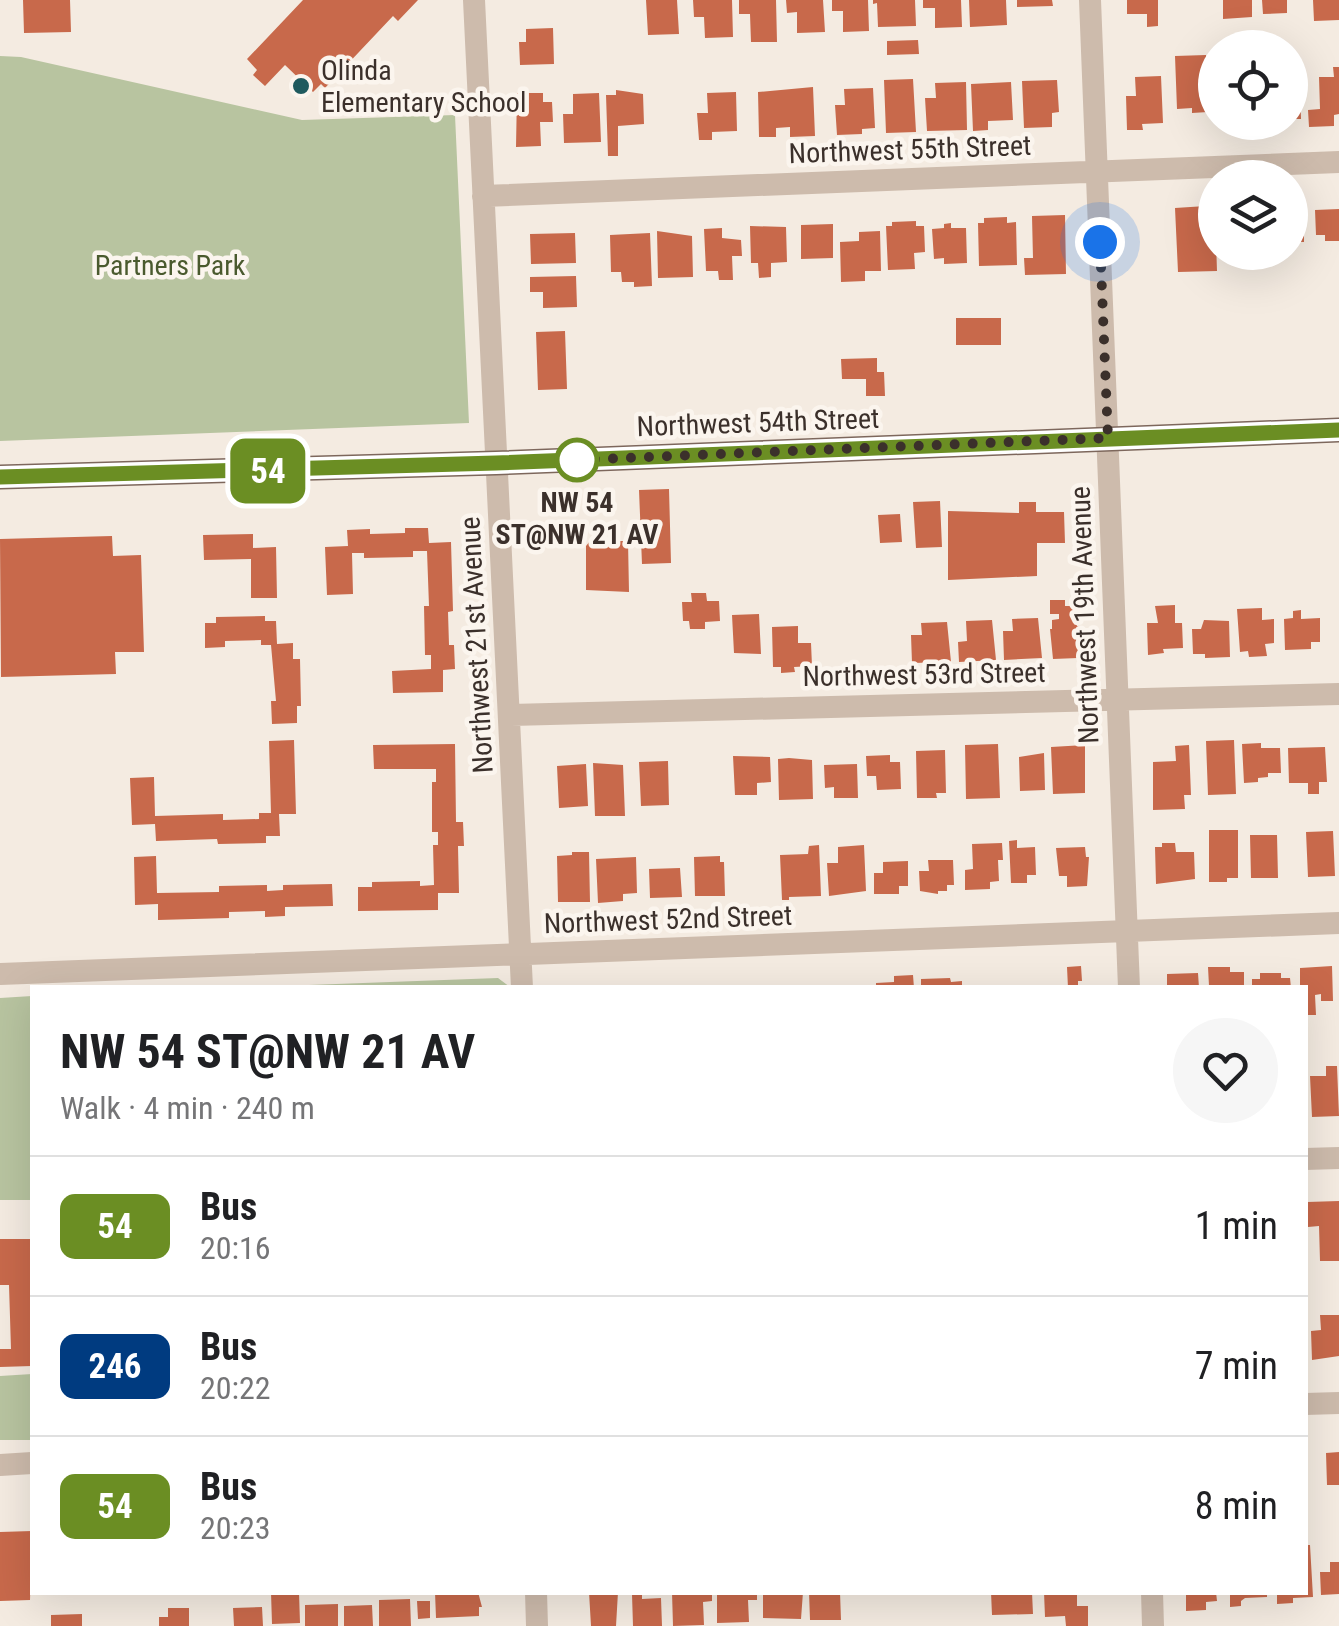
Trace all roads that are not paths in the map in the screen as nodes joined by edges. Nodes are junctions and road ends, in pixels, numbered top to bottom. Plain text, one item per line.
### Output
1 (474, 0) edge
2 (1090, 0) edge
3 (1339, 162) edge
4 (1097, 172) junction
5 (484, 196) junction
6 (1339, 430) edge
7 (1108, 438) junction
8 (496, 463) junction
9 (0, 477) edge
10 (1339, 694) edge
11 (1118, 700) junction
12 (511, 714) junction
13 (1339, 923) edge
14 (1126, 930) junction
15 (521, 955) junction
16 (0, 974) edge
17 (522, 985) edge
18 (1129, 985) edge
19 (1339, 1158) edge
20 (1308, 1159) edge
21 (1339, 1403) edge
22 (1308, 1404) edge
23 (30, 1463) edge
24 (0, 1465) edge
25 (536, 1595) edge
26 (1152, 1595) edge
27 (536, 1626) edge
28 (1153, 1626) edge

1 - 5 street, Northwest 21st Avenue
2 - 4 street, Northwest 19th Avenue
3 - 4 street, Northwest 55th Street
4 - 5 street, Northwest 55th Street
4 - 7 street, Northwest 19th Avenue
5 - 8 street, Northwest 21st Avenue
6 - 7 main road, Northwest 54th Street
7 - 8 main road, Northwest 54th Street
7 - 11 street, Northwest 19th Avenue
8 - 9 main road, Northwest 54th Street
8 - 12 street, Northwest 21st Avenue
10 - 11 street, Northwest 53rd Street
11 - 12 street, Northwest 53rd Street
11 - 14 street, Northwest 19th Avenue
12 - 15 street, Northwest 21st Avenue
13 - 14 street, Northwest 52nd Street
14 - 15 street, Northwest 52nd Street
14 - 18 street, Northwest 19th Avenue
15 - 16 street, Northwest 52nd Street
15 - 17 street, Northwest 21st Avenue
19 - 20 street
21 - 22 street
23 - 24 street
25 - 27 street
26 - 28 street

